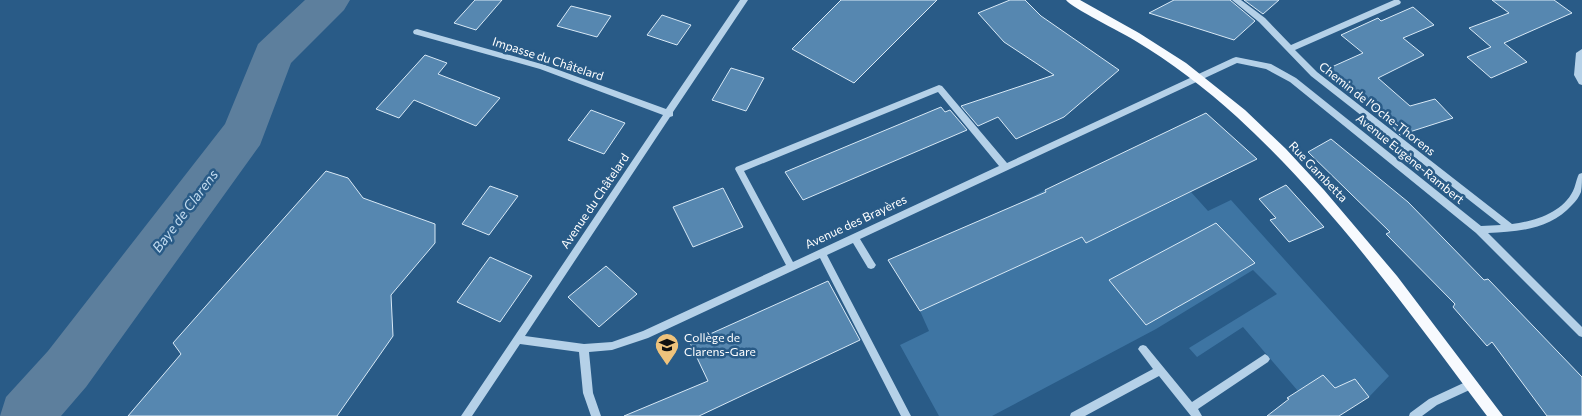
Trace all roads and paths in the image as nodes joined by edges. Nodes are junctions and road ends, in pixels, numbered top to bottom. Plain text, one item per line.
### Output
1 (744, 0) edge
2 (1071, 0) edge
3 (1236, 0) edge
4 (1398, 2) dead end
5 (417, 32) dead end
6 (1290, 48) junction
7 (1582, 52) edge
8 (1197, 77) junction
9 (1582, 82) edge
10 (670, 114) junction
11 (1006, 168) junction
12 (1582, 176) edge
13 (1511, 228) junction
14 (1479, 230) junction
15 (854, 237) junction
16 (821, 252) junction
17 (871, 265) dead end
18 (791, 266) junction
19 (1582, 333) edge
20 (517, 339) junction
21 (584, 348) junction
22 (1143, 348) dead end
23 (1264, 359) dead end
24 (1160, 370) junction
25 (1472, 384) junction
26 (1194, 412) edge
27 (466, 416) edge
28 (596, 416) edge
29 (906, 416) edge
30 (1075, 416) edge
31 (1414, 416) edge
32 (1496, 416) edge

1 - 10 street, Avenue du Châtelard
2 - 8 main road, Rue Gambetta
3 - 6 street, Chemin de l'Oche-Thorens
4 - 6 street
5 - 10 street, Impasse du Châtelard
6 - 13 street, Chemin de l'Oche-Thorens
7 - 9 street
8 - 11 street, Avenue des Brayères
8 - 14 street, Avenue Eugène-Rambert
8 - 25 main road, Rue Gambetta
10 - 20 street, Avenue du Châtelard
11 - 15 street, Avenue des Brayères
11 - 18 street
12 - 13 street
13 - 14 street
14 - 19 street, Avenue Eugène-Rambert
15 - 16 street, Avenue des Brayères
15 - 17 street
16 - 18 street, Avenue des Brayères
16 - 29 street
18 - 21 street, Avenue des Brayères
20 - 21 street, Avenue des Brayères
20 - 27 street, Avenue du Châtelard
21 - 28 street
22 - 24 street
23 - 26 street
24 - 26 street
24 - 30 street
25 - 31 street
25 - 32 main road, Rue Gambetta

